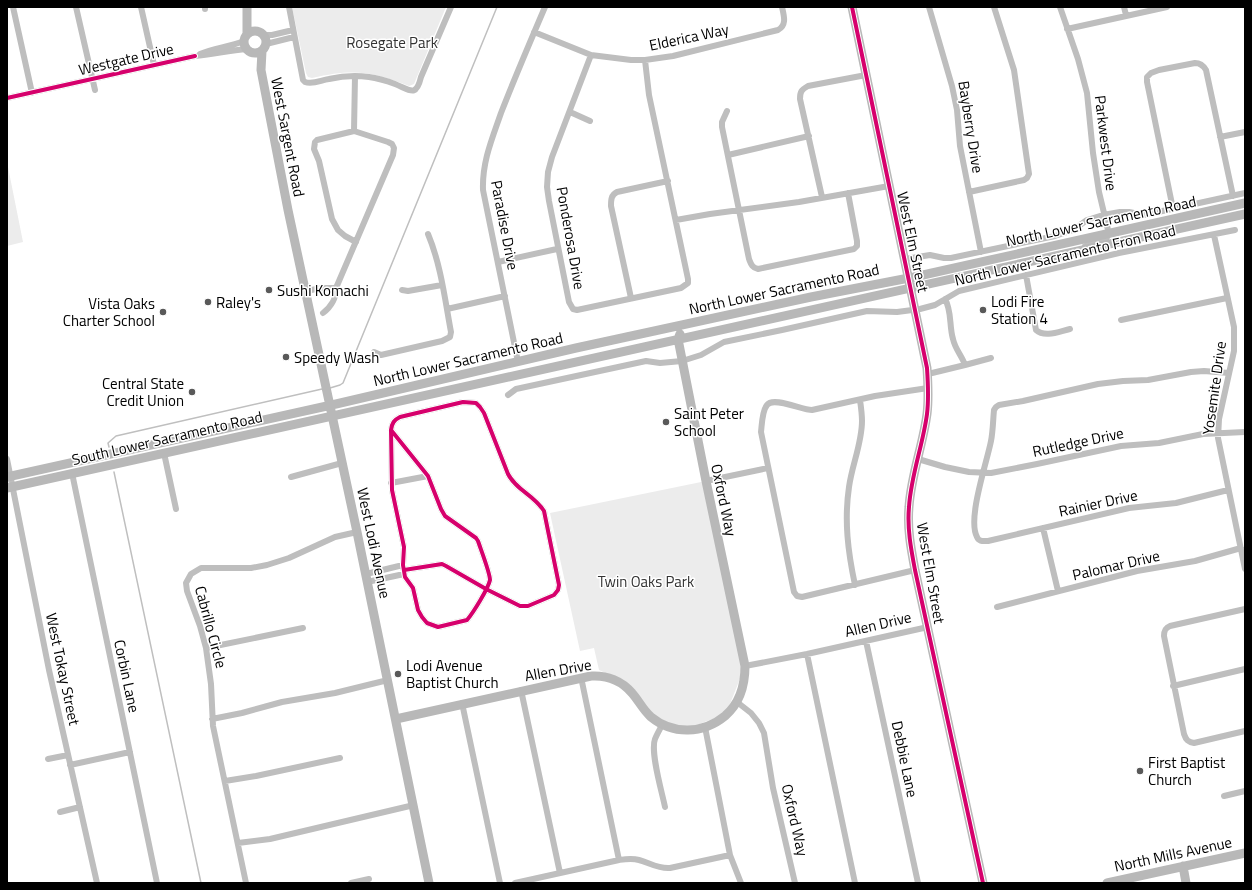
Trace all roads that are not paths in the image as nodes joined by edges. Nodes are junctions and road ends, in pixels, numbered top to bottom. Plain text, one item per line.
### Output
1 (13, 7) edge
2 (76, 7) edge
3 (141, 7) edge
4 (289, 7) edge
5 (451, 7) edge
6 (545, 7) edge
7 (782, 7) edge
8 (852, 7) edge
9 (929, 7) edge
10 (994, 7) edge
11 (1060, 7) edge
12 (1124, 7) edge
13 (1166, 7) edge
14 (248, 9) edge
15 (1126, 15) junction
16 (1067, 29) junction
17 (534, 32) junction
18 (261, 33) junction
19 (294, 34) junction
20 (247, 44) junction
21 (264, 47) junction
22 (591, 55) junction
23 (645, 60) junction
24 (154, 65) junction
25 (261, 70) junction
26 (866, 75) junction
27 (355, 76) junction
28 (93, 79) junction
29 (95, 90) dead end
30 (32, 92) junction
31 (7, 98) edge
32 (727, 111) dead end
33 (570, 112) junction
34 (590, 121) dead end
35 (354, 132) junction
36 (1245, 132) edge
37 (809, 136) junction
38 (1220, 137) junction
39 (728, 155) junction
40 (668, 181) junction
41 (889, 186) junction
42 (969, 192) junction
43 (848, 193) junction
44 (1245, 193) edge
45 (1233, 196) junction
46 (822, 197) junction
47 (1245, 203) edge
48 (739, 209) junction
49 (1173, 209) junction
50 (288, 210) joint
51 (1103, 214) junction
52 (1245, 214) edge
53 (676, 220) junction
54 (1235, 230) dead end
55 (428, 234) dead end
56 (1109, 234) junction
57 (1214, 235) junction
58 (356, 242) junction
59 (557, 249) junction
60 (981, 252) junction
61 (1064, 255) junction
62 (905, 259) junction
63 (498, 262) junction
64 (1026, 275) junction
65 (909, 278) junction
66 (442, 284) junction
67 (911, 287) junction
68 (336, 288) junction
69 (402, 290) dead end
70 (305, 291) junction
71 (505, 296) junction
72 (631, 298) junction
73 (1227, 298) junction
74 (945, 300) junction
75 (447, 309) junction
76 (915, 310) junction
77 (323, 313) dead end
78 (727, 316) junction
79 (1121, 320) dead end
80 (1070, 329) dead end
81 (678, 339) junction
82 (374, 352) dead end
83 (991, 358) dead end
84 (682, 361) junction
85 (518, 362) junction
86 (964, 365) junction
87 (1229, 373) junction
88 (928, 374) junction
89 (500, 378) junction
90 (928, 388) junction
91 (508, 395) dead end
92 (860, 400) junction
93 (330, 405) junction
94 (332, 416) junction
95 (228, 427) junction
96 (391, 430) junction
97 (1218, 432) junction
98 (1245, 432) edge
99 (178, 450) junction
100 (164, 453) junction
101 (7, 459) edge
102 (918, 459) junction
103 (342, 463) junction
104 (768, 468) junction
105 (983, 473) junction
106 (72, 474) junction
107 (428, 476) junction
108 (9, 477) edge
109 (290, 477) dead end
110 (706, 481) junction
111 (391, 483) junction
112 (10, 487) edge
113 (1228, 490) junction
114 (176, 509) dead end
115 (1043, 528) junction
116 (357, 532) junction
117 (1240, 548) junction
118 (1245, 569) edge
119 (404, 570) junction
120 (915, 570) junction
121 (366, 578) junction
122 (855, 585) junction
123 (486, 589) junction
124 (1058, 591) junction
125 (997, 607) dead end
126 (1245, 609) edge
127 (928, 627) junction
128 (303, 628) dead end
129 (866, 641) junction
130 (206, 648) junction
131 (807, 654) junction
132 (745, 666) junction
133 (1245, 669) edge
134 (581, 677) junction
135 (388, 680) junction
136 (1173, 686) junction
137 (522, 690) junction
138 (737, 702) junction
139 (462, 703) junction
140 (212, 718) junction
141 (396, 719) junction
142 (662, 725) junction
143 (705, 727) junction
144 (1245, 731) edge
145 (130, 752) junction
146 (68, 755) junction
147 (340, 758) dead end
148 (48, 759) dead end
149 (70, 765) junction
150 (225, 781) junction
151 (1245, 791) edge
152 (1224, 796) dead end
153 (414, 805) junction
154 (80, 807) junction
155 (665, 807) dead end
156 (60, 812) dead end
157 (238, 844) junction
158 (1245, 853) edge
159 (730, 855) junction
160 (619, 860) junction
161 (1183, 866) junction
162 (560, 873) junction
163 (369, 879) dead end
164 (97, 883) edge
165 (157, 883) edge
166 (246, 883) edge
167 (351, 883) edge
168 (429, 883) edge
169 (500, 883) edge
170 (514, 883) edge
171 (741, 883) edge
172 (795, 883) edge
173 (855, 883) edge
174 (918, 883) edge
175 (983, 883) edge
176 (1110, 883) edge
177 (1186, 883) edge

1 - 30 street
2 - 28 street
3 - 24 street
4 - 19 street
5 - 27 street
6 - 17 street, Paradise Drive
7 - 23 street, Elderica Way
8 - 26 main road, West Elm Street
9 - 42 street, Bayberry Drive
10 - 42 street
11 - 16 street, Parkwest Drive
12 - 15 street
13 - 15 street
14 - 18 main road
14 - 20 main road
15 - 16 street
16 - 51 street, Parkwest Drive
17 - 22 street, Elderica Way
17 - 63 street, Paradise Drive
18 - 19 street
18 - 20 main road
18 - 21 main road, West Sargent Road
19 - 21 street
19 - 27 street
20 - 21 main road
20 - 24 street, Westgate Drive
20 - 25 main road, West Sargent Road
21 - 25 main road, West Sargent Road
22 - 23 street, Elderica Way
22 - 33 street, Ponderosa Drive
23 - 40 street
24 - 28 street, Westgate Drive
25 - 50 main road, West Sargent Road
26 - 37 street
26 - 41 main road, West Elm Street
27 - 35 street
28 - 29 street
28 - 30 street, Westgate Drive
30 - 31 street, Westgate Drive
32 - 39 street
33 - 34 street
33 - 59 street, Ponderosa Drive
35 - 58 street
35 - 58 street
36 - 38 street
37 - 39 street
37 - 46 street
38 - 45 street
38 - 49 street
39 - 48 street
40 - 53 street
40 - 72 street
41 - 43 street
41 - 62 main road, West Elm Street
42 - 60 street, Bayberry Drive
43 - 46 street
43 - 48 street
44 - 45 street, North Lower Sacramento Fron Road
45 - 49 street, North Lower Sacramento Fron Road
46 - 48 street
47 - 56 main road, North Lower Sacramento Road
48 - 53 street
49 - 51 street, North Lower Sacramento Fron Road
50 - 70 main road, West Lodi Avenue
51 - 56 street, Parkwest Drive
51 - 60 street, North Lower Sacramento Fron Road
52 - 61 main road, North Lower Sacramento Road
53 - 72 street
54 - 57 street, North Lower Sacramento Fron Road
55 - 66 street
56 - 61 street
56 - 65 main road, North Lower Sacramento Road
57 - 64 street, North Lower Sacramento Fron Road
57 - 73 street, Yosemite Drive
58 - 68 street
59 - 63 street
59 - 72 street, Ponderosa Drive
60 - 62 street, North Lower Sacramento Fron Road
61 - 67 main road, North Lower Sacramento Road
62 - 65 main road, West Elm Street
63 - 71 street, Paradise Drive
64 - 74 street, North Lower Sacramento Fron Road
64 - 80 street
65 - 67 main road, West Elm Street
65 - 78 main road, North Lower Sacramento Road
66 - 69 street
66 - 75 street
67 - 76 main road, West Elm Street
67 - 81 main road, North Lower Sacramento Road
68 - 70 street
68 - 77 street
70 - 93 main road, West Lodi Avenue
71 - 75 street
71 - 85 street, Paradise Drive
73 - 79 street
73 - 87 street, Yosemite Drive
74 - 76 street, North Lower Sacramento Fron Road
74 - 86 street
75 - 82 street
76 - 84 street, North Lower Sacramento Fron Road
76 - 88 main road, West Elm Street
78 - 81 main road
78 - 85 main road, North Lower Sacramento Road
81 - 84 main road, Oxford Way
81 - 89 main road, North Lower Sacramento Road
83 - 86 street
84 - 91 street, North Lower Sacramento Fron Road
84 - 110 main road, Oxford Way
85 - 89 main road
85 - 93 main road, North Lower Sacramento Road
86 - 88 street
87 - 97 street, Yosemite Drive
87 - 105 street
88 - 90 main road, West Elm Street
89 - 94 main road, North Lower Sacramento Road
90 - 92 street
90 - 102 main road, West Elm Street
92 - 104 street
92 - 122 street
93 - 94 main road, West Lodi Avenue
93 - 95 main road, South Lower Sacramento Road
94 - 99 main road, South Lower Sacramento Road
94 - 103 main road, West Lodi Avenue
95 - 99 main road
95 - 108 main road, South Lower Sacramento Road
96 - 107 street
96 - 111 street
96 - 123 street
97 - 98 street, Rutledge Drive
97 - 105 street, Rutledge Drive
97 - 113 street, Yosemite Drive
99 - 100 main road, South Lower Sacramento Road
100 - 106 main road, South Lower Sacramento Road
100 - 114 street
101 - 108 street, West Tokay Street
102 - 105 street, Rutledge Drive
102 - 120 main road, West Elm Street
103 - 109 street
103 - 116 main road, West Lodi Avenue
104 - 110 street
104 - 122 street
105 - 115 street, Rainier Drive
106 - 112 main road, South Lower Sacramento Road
106 - 145 street, Corbin Lane
107 - 111 street
107 - 123 street
108 - 112 street, West Tokay Street
110 - 132 main road, Oxford Way
111 - 119 street
112 - 146 street, West Tokay Street
113 - 115 street, Rainier Drive
113 - 117 street, Yosemite Drive
115 - 124 street
116 - 121 main road, West Lodi Avenue
116 - 130 street, Cabrillo Circle
117 - 118 street, Yosemite Drive
117 - 124 street, Palomar Drive
119 - 121 street
119 - 123 street
119 - 123 street
120 - 122 street
120 - 127 main road, West Elm Street
121 - 135 main road, West Lodi Avenue
124 - 125 street, Palomar Drive
126 - 136 street
127 - 129 street, Allen Drive
127 - 175 main road, West Elm Street
128 - 130 street
129 - 131 street, Allen Drive
129 - 174 street, Debbie Lane
130 - 140 street, Cabrillo Circle
131 - 132 street, Allen Drive
131 - 173 street
132 - 138 main road, Allen Drive
133 - 136 street
134 - 137 main road, Allen Drive
134 - 142 main road, Allen Drive
134 - 160 street
135 - 140 street
135 - 141 main road, West Lodi Avenue
136 - 144 street
137 - 139 main road, Allen Drive
137 - 162 street
138 - 143 main road, Allen Drive
138 - 172 street, Oxford Way
139 - 141 main road, Allen Drive
139 - 169 street
140 - 150 street, Cabrillo Circle
141 - 153 main road, West Lodi Avenue
142 - 143 main road, Allen Drive
142 - 155 street
143 - 159 street
145 - 149 street
145 - 165 street, Corbin Lane
146 - 148 street
146 - 149 street, West Tokay Street
147 - 150 street
149 - 154 street, West Tokay Street
150 - 157 street, Cabrillo Circle
151 - 152 street
153 - 157 street
153 - 168 main road, West Lodi Avenue
154 - 156 street
154 - 164 street, West Tokay Street
157 - 166 street, Cabrillo Circle
158 - 161 main road, North Mills Avenue
159 - 160 street
159 - 171 street
160 - 162 street
161 - 176 main road, North Mills Avenue
161 - 177 main road
162 - 170 street
163 - 167 street

